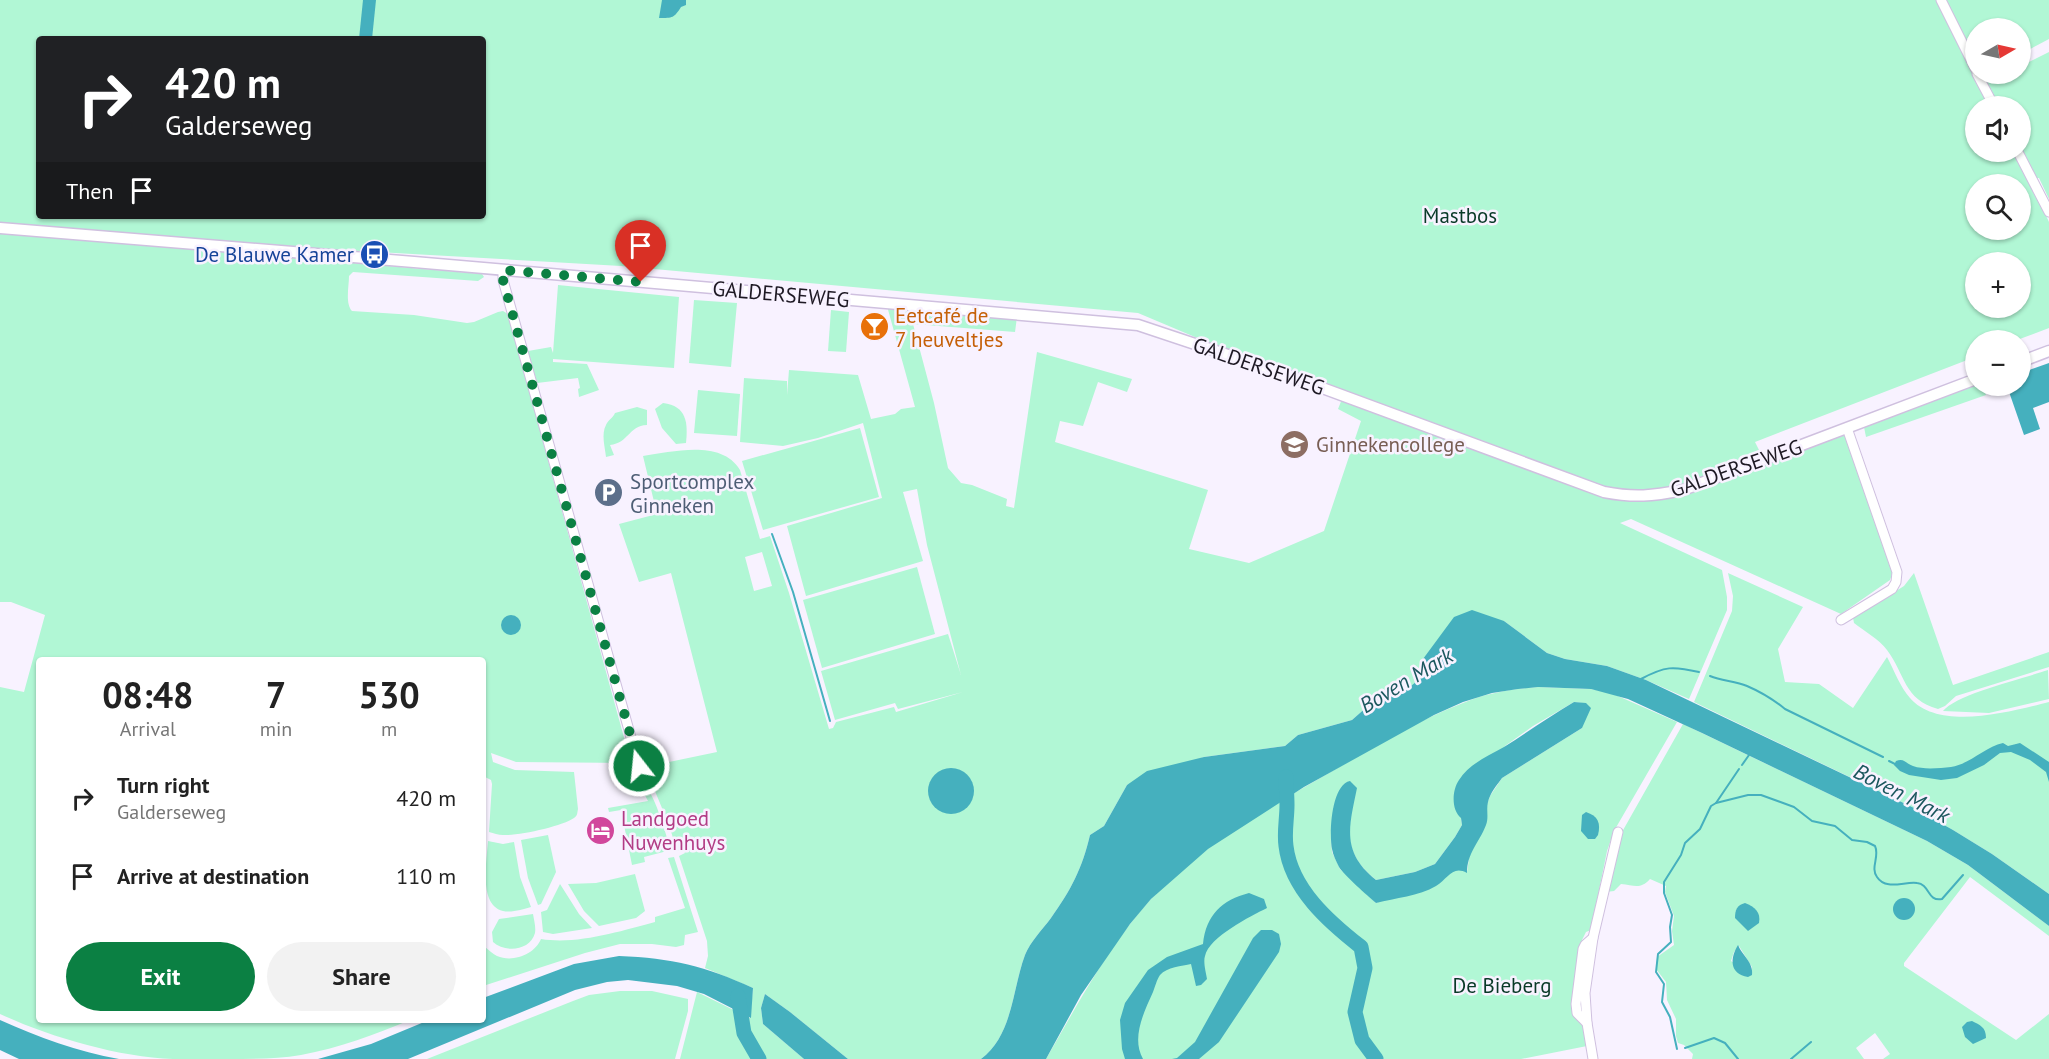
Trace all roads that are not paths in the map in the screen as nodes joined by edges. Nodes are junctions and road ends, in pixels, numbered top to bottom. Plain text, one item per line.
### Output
1 (1941, 0) edge
2 (1965, 49) edge
3 (2023, 162) edge
4 (2049, 212) edge
5 (0, 228) edge
6 (503, 270) junction
7 (2049, 351) edge
8 (2031, 358) edge
9 (1965, 383) edge
10 (1847, 428) junction
11 (1841, 620) dead end
12 (639, 766) dead end
13 (1618, 832) dead end
14 (1593, 1059) edge

1 - 2 street
3 - 4 street
5 - 6 street, GALDERSEWEG
6 - 10 street, GALDERSEWEG
6 - 12 street
7 - 8 street
9 - 10 street, GALDERSEWEG
10 - 11 street
13 - 14 street

